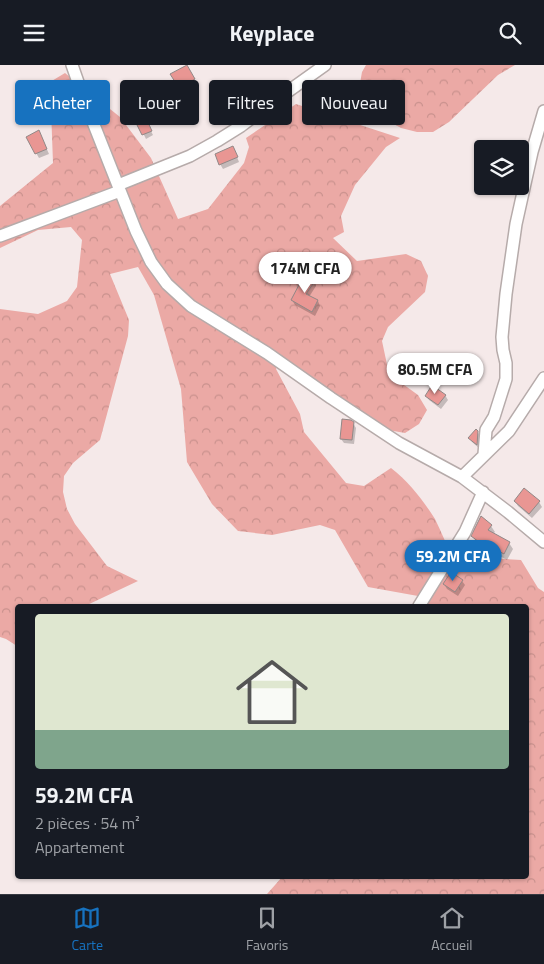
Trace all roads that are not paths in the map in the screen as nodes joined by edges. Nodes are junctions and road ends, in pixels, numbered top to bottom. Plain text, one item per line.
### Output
1 (72, 65) edge
2 (325, 65) edge
3 (544, 111) edge
4 (119, 188) junction
5 (0, 236) edge
6 (544, 378) edge
7 (484, 454) junction
8 (462, 477) junction
9 (483, 492) junction
10 (544, 542) edge
11 (420, 604) edge

1 - 4 street
2 - 4 street
3 - 7 street
4 - 5 street
4 - 8 street
6 - 7 street
7 - 8 street
8 - 9 street
9 - 10 street
9 - 11 street

